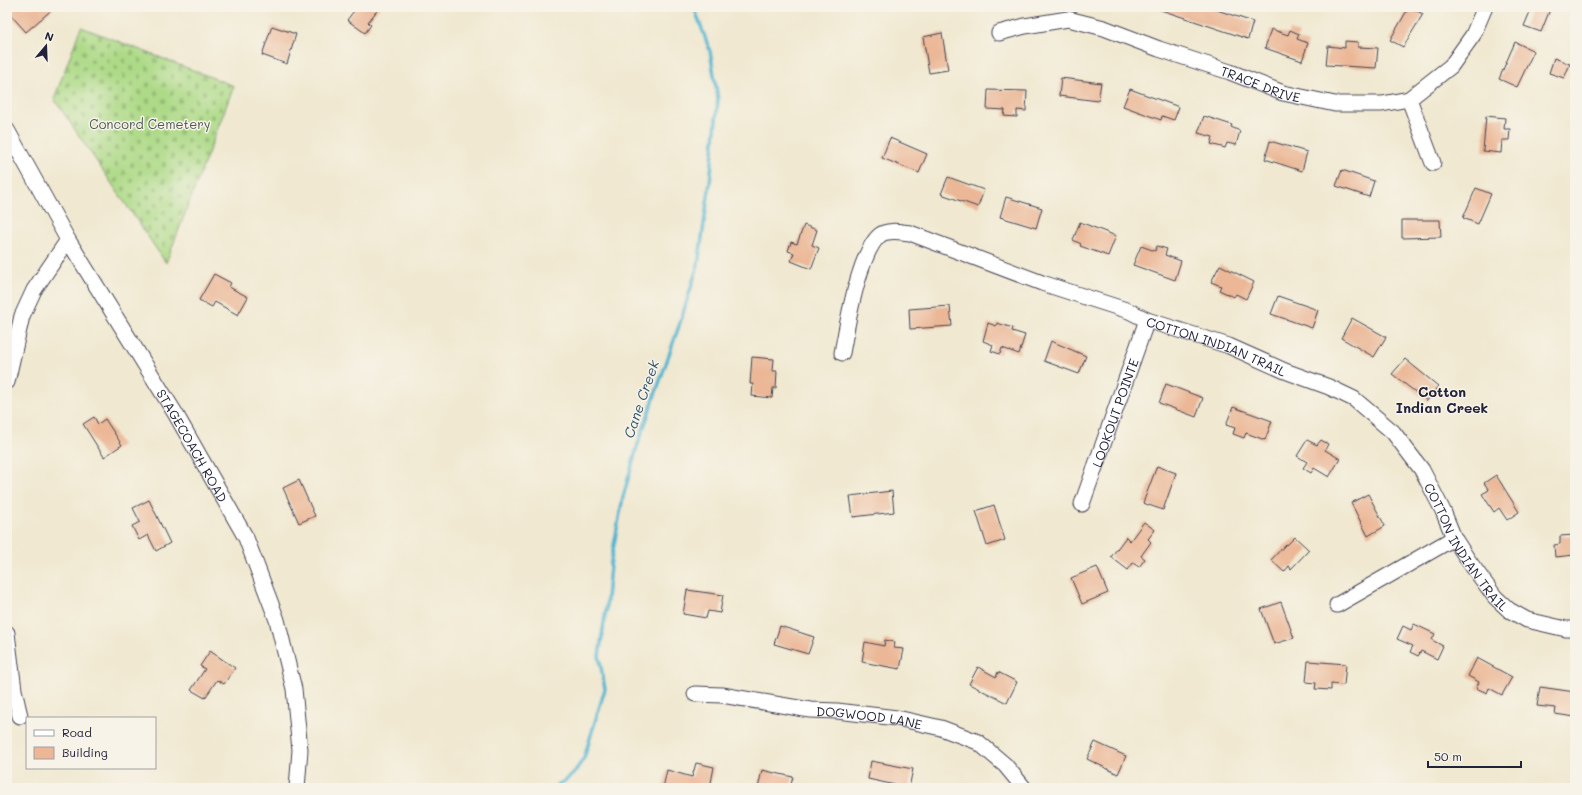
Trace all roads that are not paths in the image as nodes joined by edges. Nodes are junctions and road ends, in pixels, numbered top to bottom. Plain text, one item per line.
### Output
1 (1485, 7) edge
2 (999, 33) dead end
3 (1409, 99) junction
4 (7, 130) edge
5 (1433, 163) dead end
6 (68, 240) junction
7 (1147, 320) junction
8 (842, 353) dead end
9 (8, 374) edge
10 (1082, 504) dead end
11 (1454, 538) junction
12 (1337, 605) dead end
13 (1575, 630) edge
14 (7, 633) edge
15 (694, 694) dead end
16 (20, 716) dead end
17 (297, 788) edge
18 (1024, 788) edge

1 - 3 street, TRACE DRIVE
2 - 3 street, TRACE DRIVE
3 - 5 street
4 - 6 street, STAGECOACH ROAD
6 - 9 street
6 - 17 street, STAGECOACH ROAD
7 - 8 street, COTTON INDIAN TRAIL
7 - 10 street, LOOKOUT POINTE
7 - 11 street, COTTON INDIAN TRAIL
11 - 12 street
11 - 13 street, COTTON INDIAN TRAIL
14 - 16 street
15 - 18 street, DOGWOOD LANE

